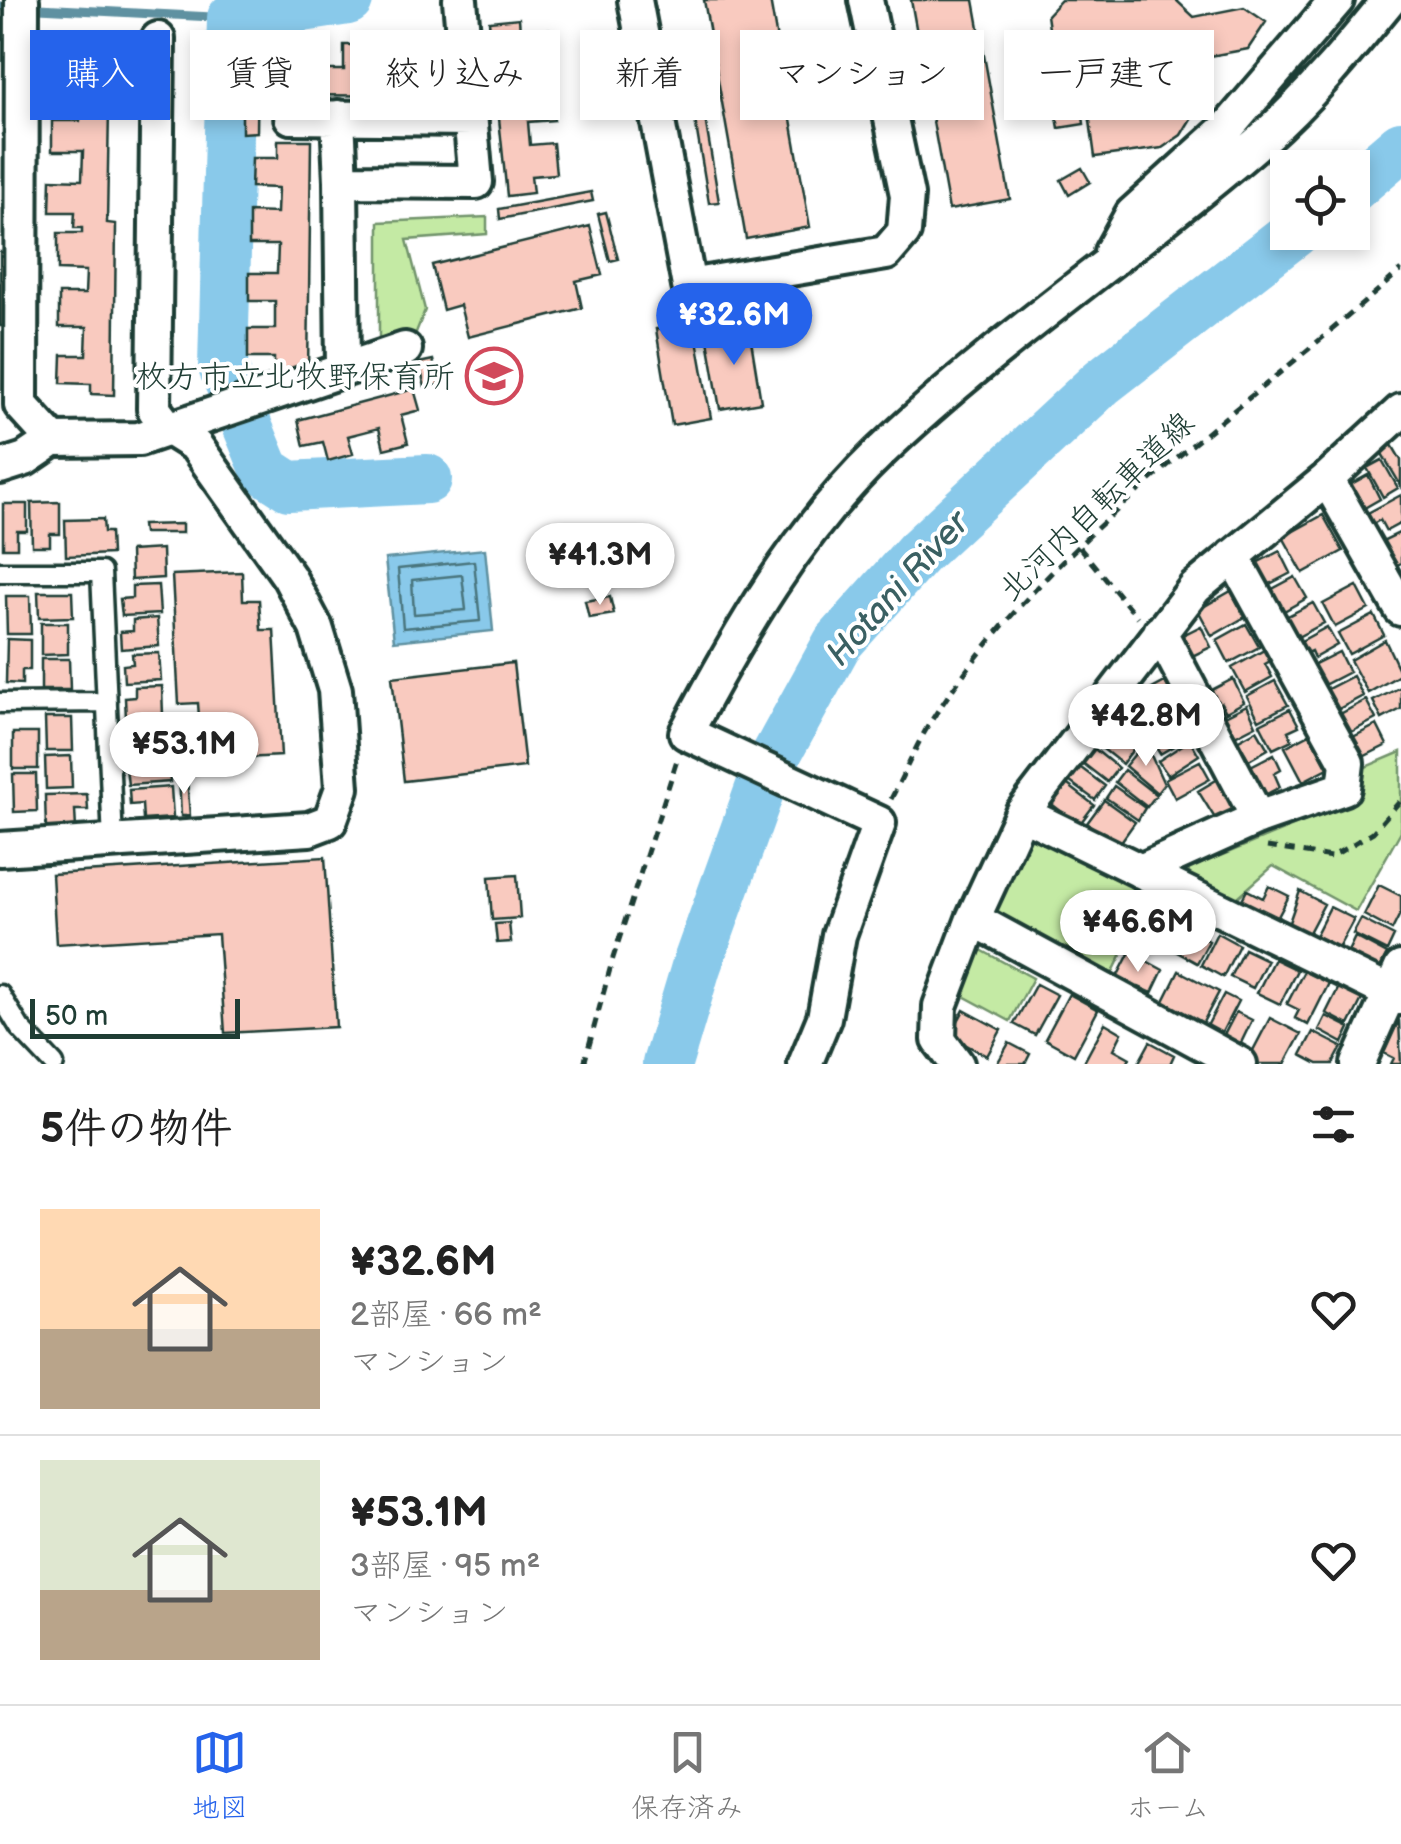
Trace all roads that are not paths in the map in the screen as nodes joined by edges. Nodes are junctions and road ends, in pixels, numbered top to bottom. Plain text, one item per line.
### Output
1 (22, 0) edge
2 (460, 0) edge
3 (635, 0) edge
4 (866, 0) edge
5 (1337, 0) edge
6 (1389, 0) edge
7 (463, 30) edge
8 (330, 117) edge
9 (338, 117) junction
10 (350, 117) edge
11 (157, 120) edge
12 (471, 120) edge
13 (341, 182) junction
14 (11, 219) edge
15 (1101, 270) junction
16 (405, 349) dead end
17 (344, 370) junction
18 (11, 405) edge
19 (1401, 411) edge
20 (169, 429) junction
21 (53, 440) junction
22 (0, 467) edge
23 (1326, 479) junction
24 (1234, 556) junction
25 (0, 572) edge
26 (1401, 609) edge
27 (1157, 635) junction
28 (107, 702) junction
29 (0, 703) edge
30 (1022, 813) junction
31 (1254, 832) junction
32 (113, 842) junction
33 (0, 849) edge
34 (1140, 871) junction
35 (973, 918) junction
36 (1397, 986) edge
37 (0, 995) edge
38 (54, 1064) edge
39 (805, 1064) edge
40 (957, 1064) edge
41 (1240, 1064) edge
42 (1358, 1064) edge

1 - 14 street
2 - 7 street
3 - 4 street
5 - 15 street
6 - 15 street
8 - 9 street
9 - 10 street
9 - 13 street
11 - 20 street
12 - 13 street
13 - 17 street
14 - 18 street
15 - 39 street
16 - 17 street
17 - 20 street
18 - 21 street
19 - 23 street
20 - 21 street
20 - 32 street
21 - 22 street
23 - 24 street
23 - 26 street
24 - 27 street
24 - 31 street
25 - 28 lane
27 - 30 street
27 - 31 street
28 - 29 lane
28 - 32 lane
30 - 34 street
30 - 35 street
31 - 34 street
32 - 33 street
34 - 36 street
35 - 40 street
35 - 41 street
36 - 42 street
37 - 38 lane

